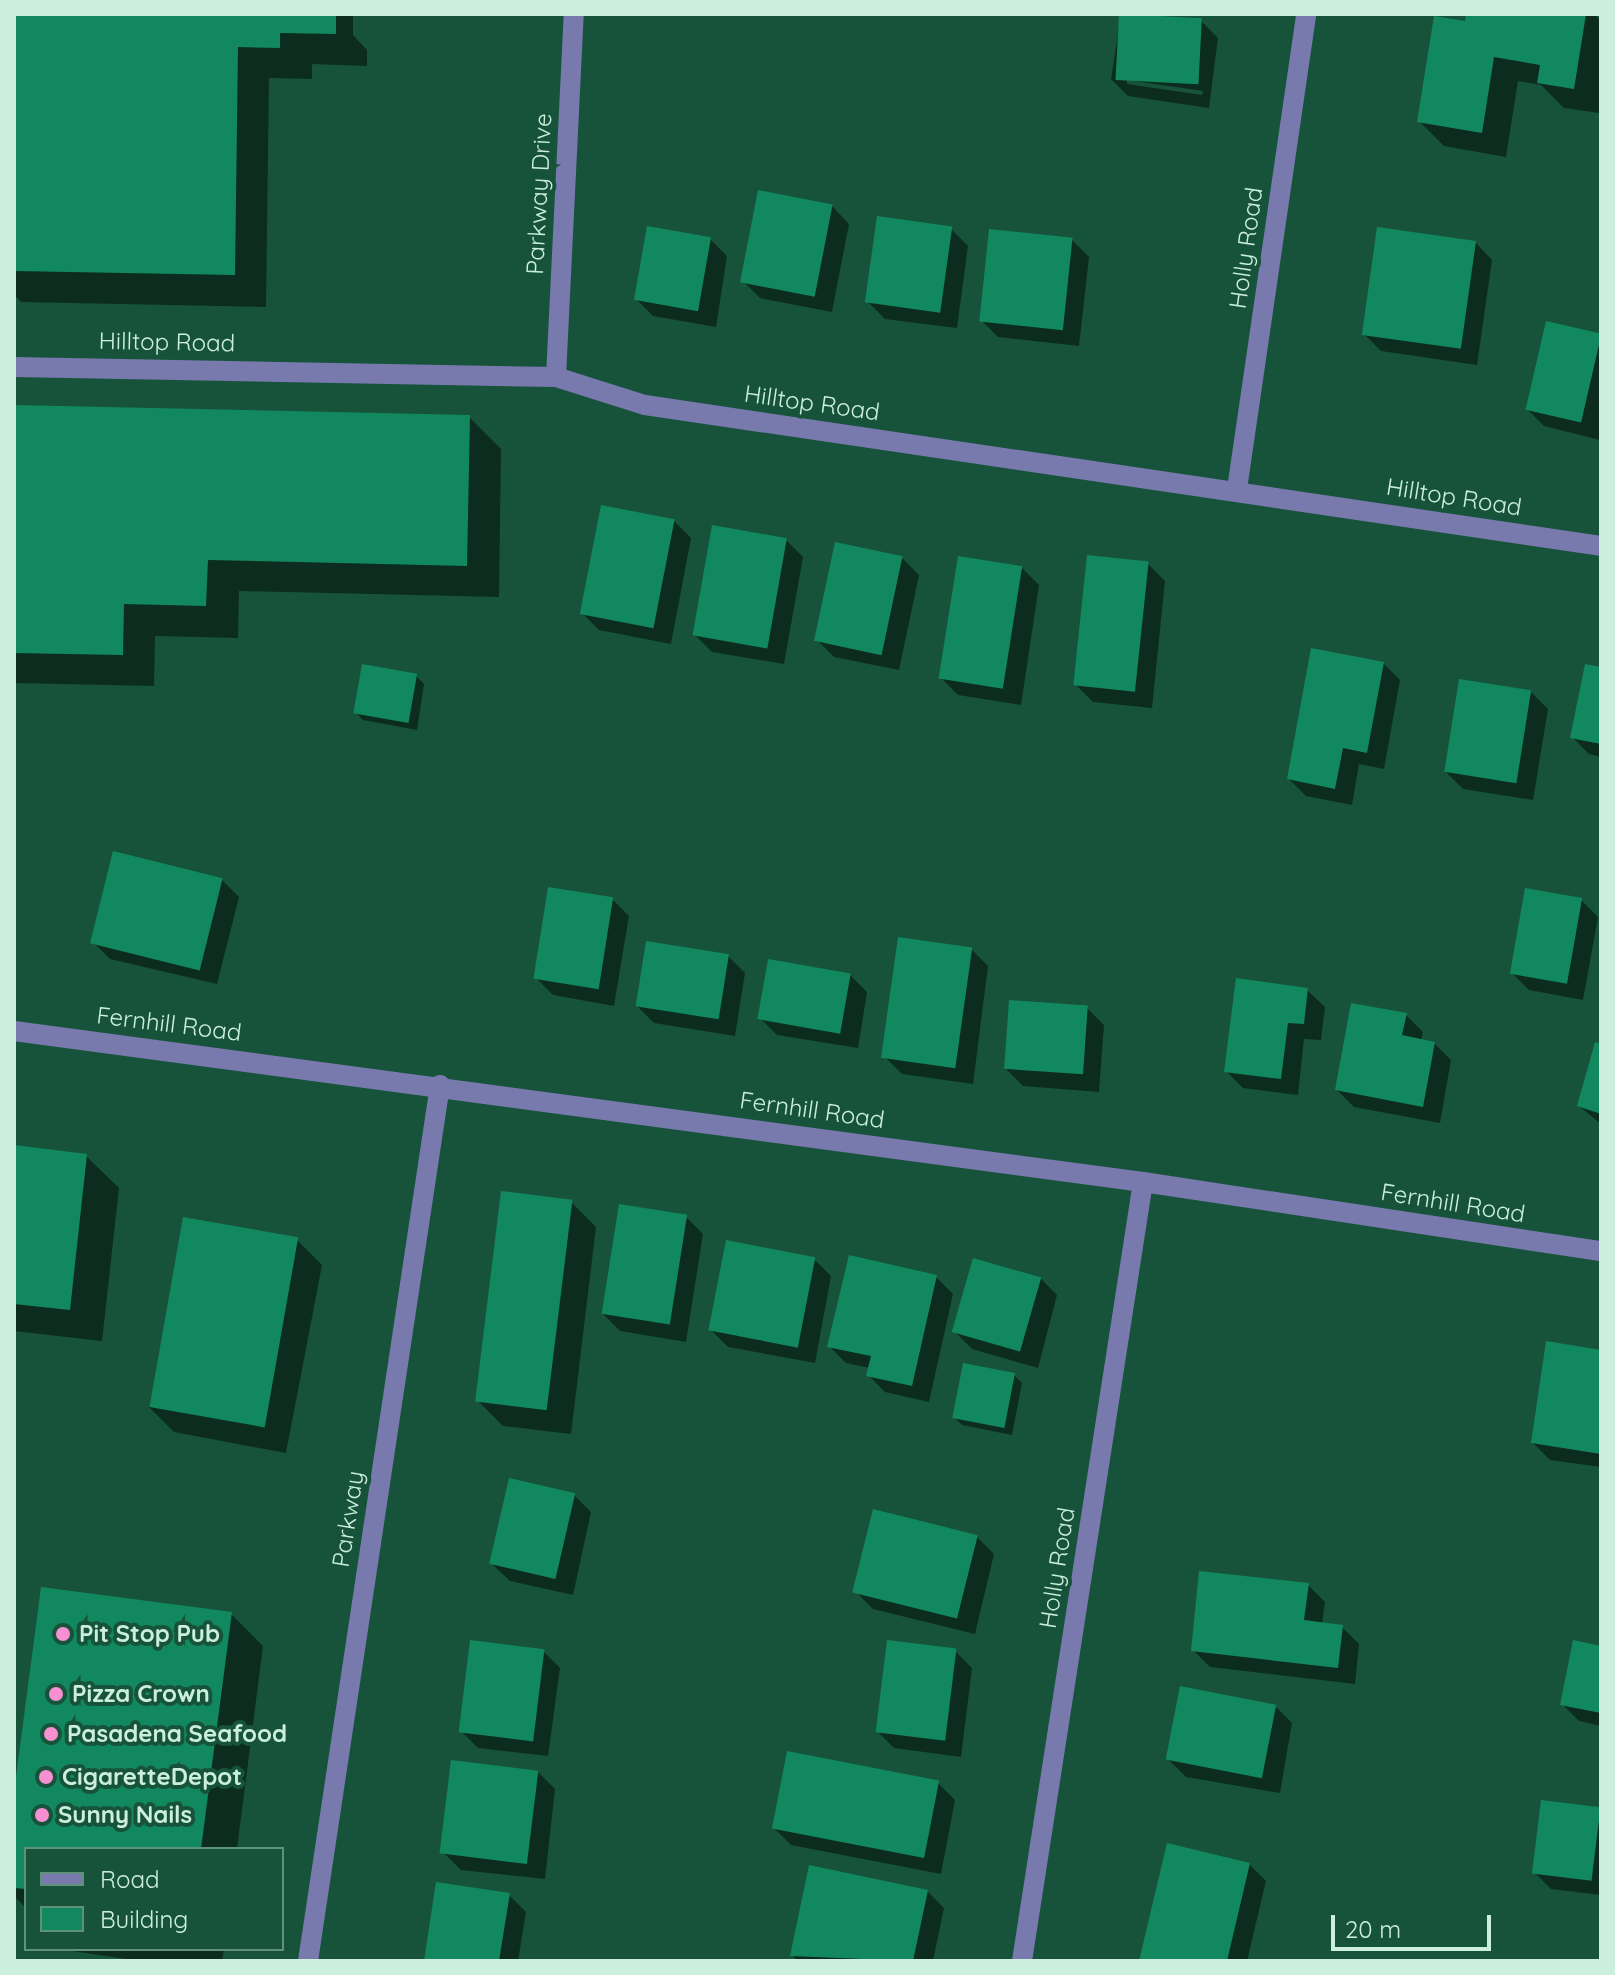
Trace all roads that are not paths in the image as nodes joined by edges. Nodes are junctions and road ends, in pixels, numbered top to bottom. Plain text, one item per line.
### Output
1 (574, 14) edge
2 (1306, 14) edge
3 (14, 367) edge
4 (556, 377) junction
5 (1237, 489) junction
6 (1601, 546) edge
7 (14, 1031) edge
8 (440, 1085) junction
9 (1143, 1182) junction
10 (1601, 1251) edge
11 (308, 1961) edge
12 (1022, 1961) edge

1 - 4 street, Parkway Drive
2 - 5 street, Holly Road
3 - 4 street, Hilltop Road
4 - 5 street, Hilltop Road
5 - 6 street, Hilltop Road
7 - 8 street, Fernhill Road
8 - 9 street, Fernhill Road
8 - 11 street, Parkway
9 - 10 street, Fernhill Road
9 - 12 street, Holly Road

